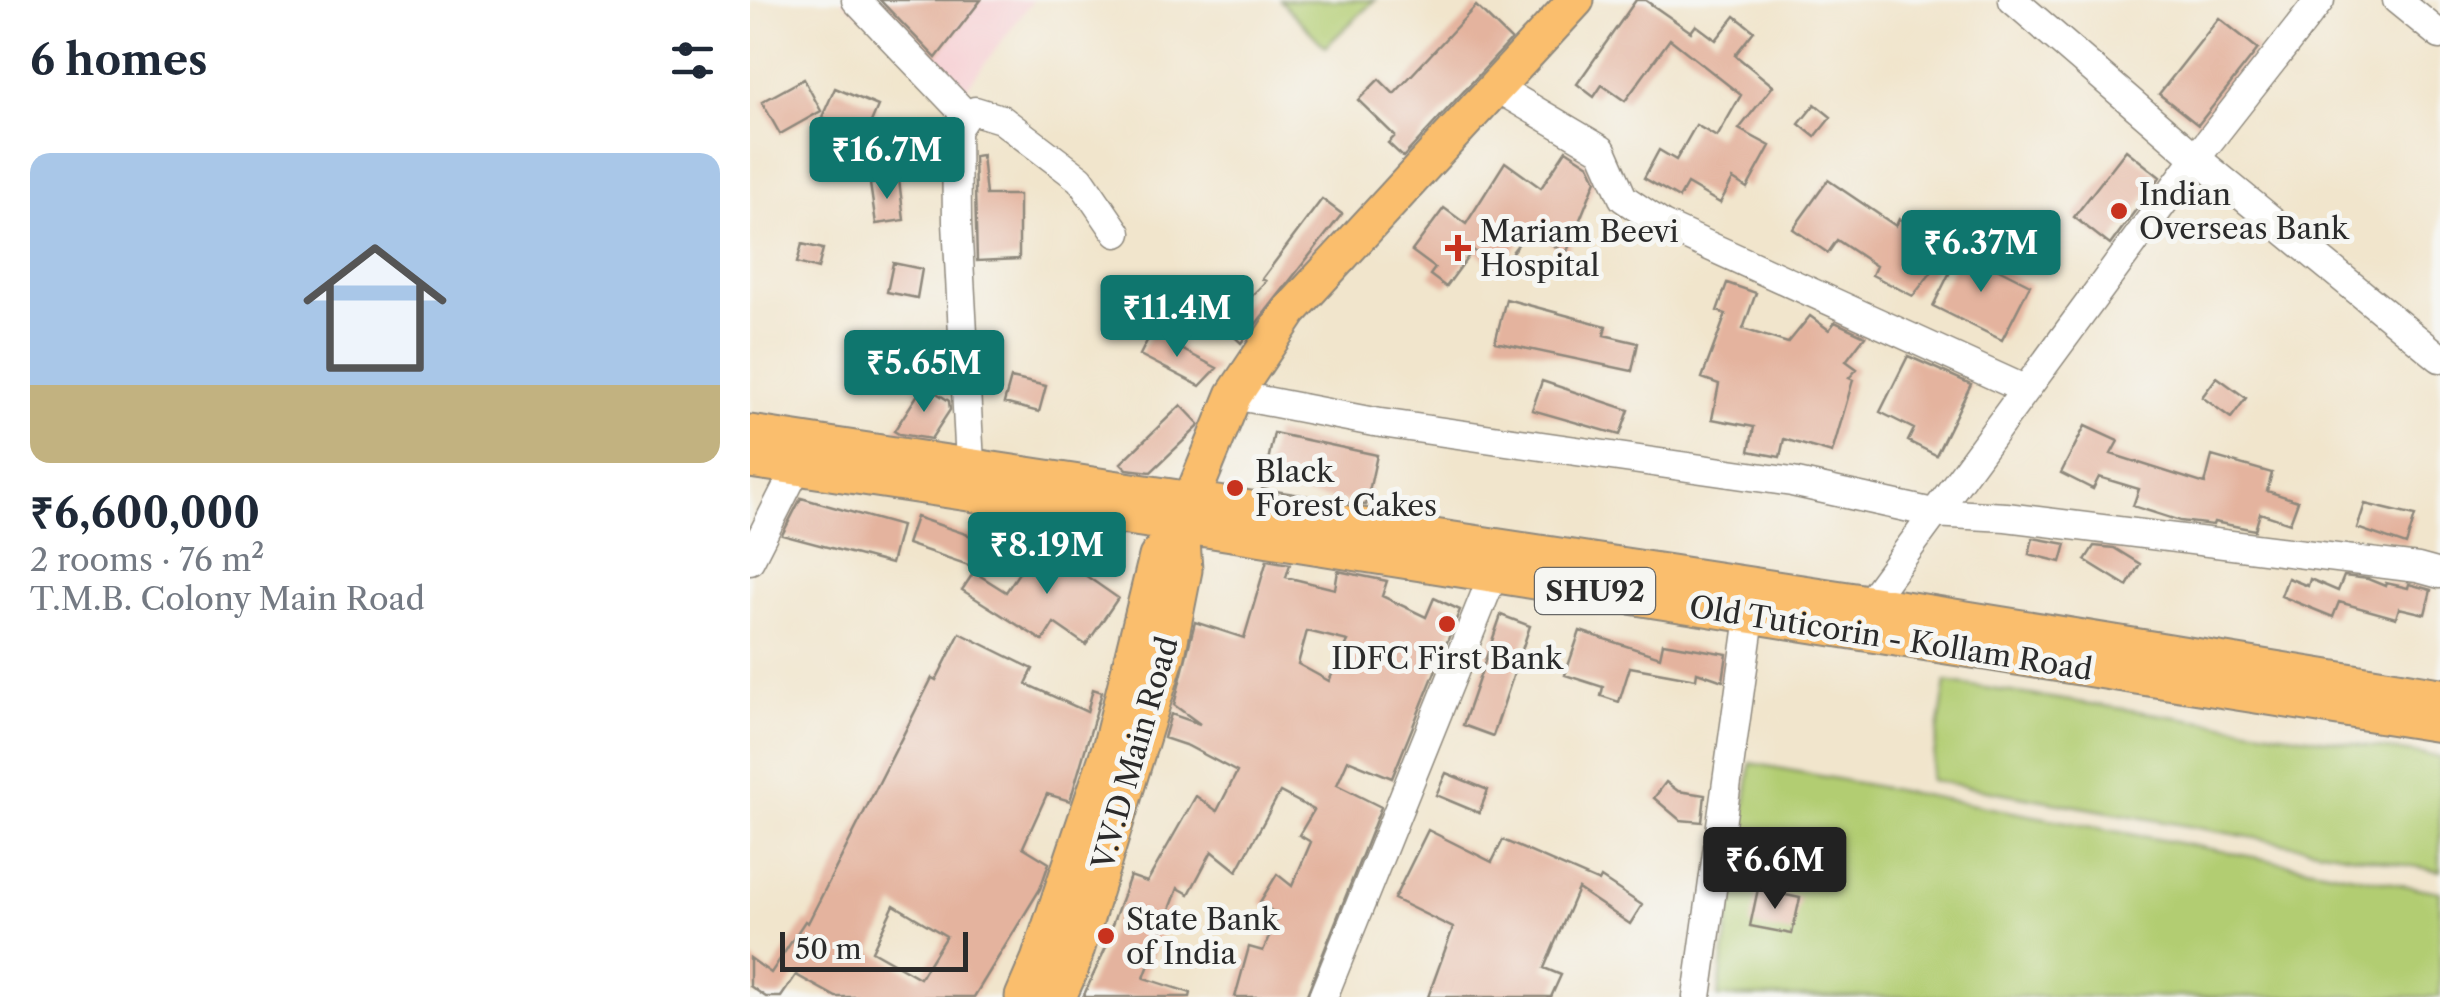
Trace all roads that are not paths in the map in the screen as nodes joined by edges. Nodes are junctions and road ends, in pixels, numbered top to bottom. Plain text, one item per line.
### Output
1 (856, 0) edge
2 (1576, 0) edge
3 (2013, 0) edge
4 (2320, 0) edge
5 (2397, 0) edge
6 (2440, 35) edge
7 (1497, 88) junction
8 (966, 115) junction
9 (2196, 158) junction
10 (1118, 233) dead end
11 (2440, 358) edge
12 (2024, 390) junction
13 (1234, 395) junction
14 (750, 432) edge
15 (750, 460) edge
16 (797, 468) junction
17 (971, 479) junction
18 (1187, 511) junction
19 (1932, 513) junction
20 (750, 560) edge
21 (2440, 574) edge
22 (1493, 575) junction
23 (1868, 602) junction
24 (1750, 616) junction
25 (1847, 632) junction
26 (2440, 696) edge
27 (2440, 724) edge
28 (1023, 997) edge
29 (1058, 997) edge
30 (1323, 997) edge
31 (1697, 997) edge

1 - 8 street
2 - 7 main road
3 - 9 street
4 - 9 street
5 - 6 street
7 - 12 street
7 - 13 main road
8 - 10 street
8 - 17 street
9 - 11 street
9 - 12 street
12 - 19 street
13 - 18 main road
13 - 19 street
14 - 17 main road
15 - 16 main road, Old Tuticorin - Kollam Road / SHU92
16 - 17 main road, Old Tuticorin - Kollam Road / SHU92
16 - 20 street
17 - 18 main road, Old Tuticorin - Kollam Road / SHU92
18 - 22 main road, Old Tuticorin - Kollam Road / SHU92
18 - 23 main road
18 - 28 main road, V.V.D Main Road
18 - 29 main road, V.V.D Main Road
19 - 21 street
19 - 23 street
22 - 24 main road, Old Tuticorin - Kollam Road / SHU92
22 - 30 street
23 - 25 street
23 - 26 main road
24 - 25 main road, Old Tuticorin - Kollam Road / SHU92
24 - 31 street
25 - 27 main road, Old Tuticorin - Kollam Road / SHU92

